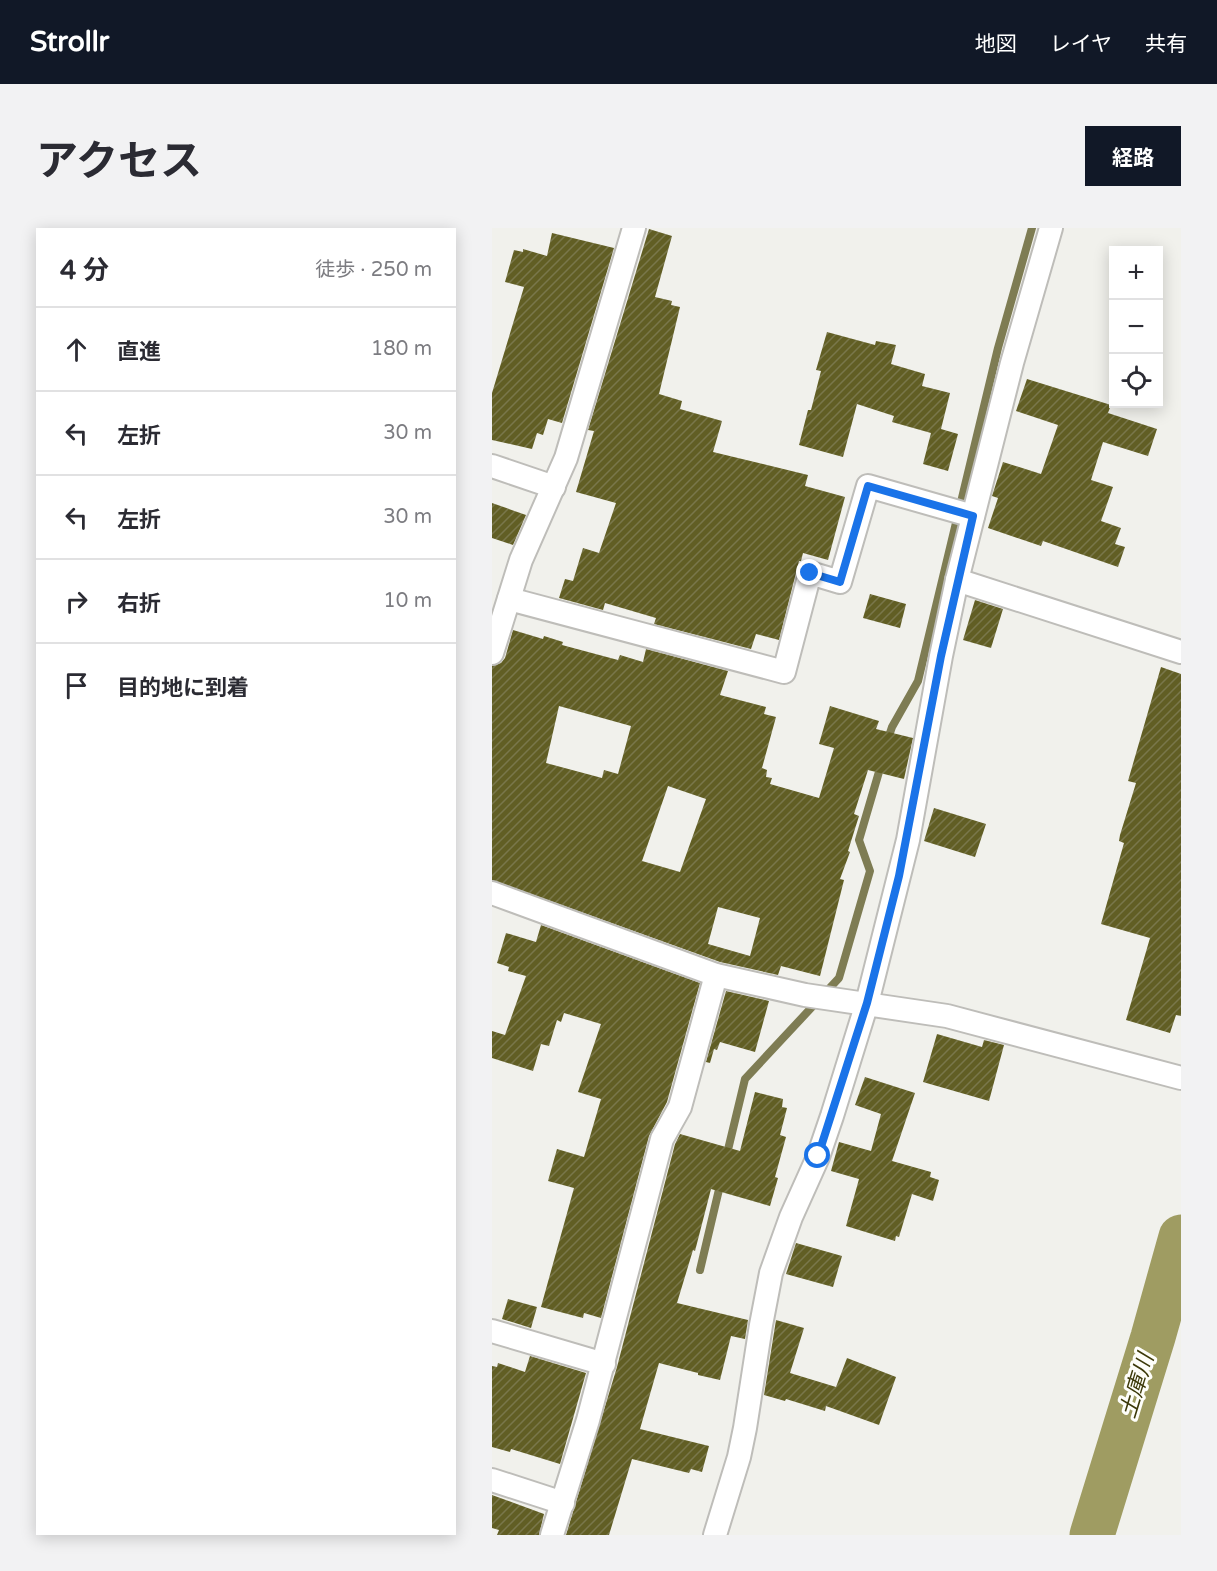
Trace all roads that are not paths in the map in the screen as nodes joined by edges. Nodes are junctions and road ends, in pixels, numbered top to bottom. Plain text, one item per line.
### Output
1 (634, 228) edge
2 (1051, 228) edge
3 (492, 466) edge
4 (555, 487) junction
5 (973, 516) junction
6 (957, 580) junction
7 (509, 599) junction
8 (1181, 652) edge
9 (492, 653) edge
10 (492, 893) edge
11 (716, 975) junction
12 (867, 1003) junction
13 (1181, 1078) edge
14 (492, 1331) edge
15 (604, 1364) junction
16 (492, 1480) edge
17 (563, 1503) junction
18 (552, 1535) edge
19 (715, 1535) edge

1 - 4 street
2 - 5 street
3 - 4 street
4 - 7 street
5 - 6 street
5 - 7 street
6 - 8 street
6 - 12 street
7 - 9 street
10 - 11 street
11 - 12 street
11 - 15 street
12 - 13 street
12 - 19 street
14 - 15 street
15 - 17 street
16 - 17 street
17 - 18 street

